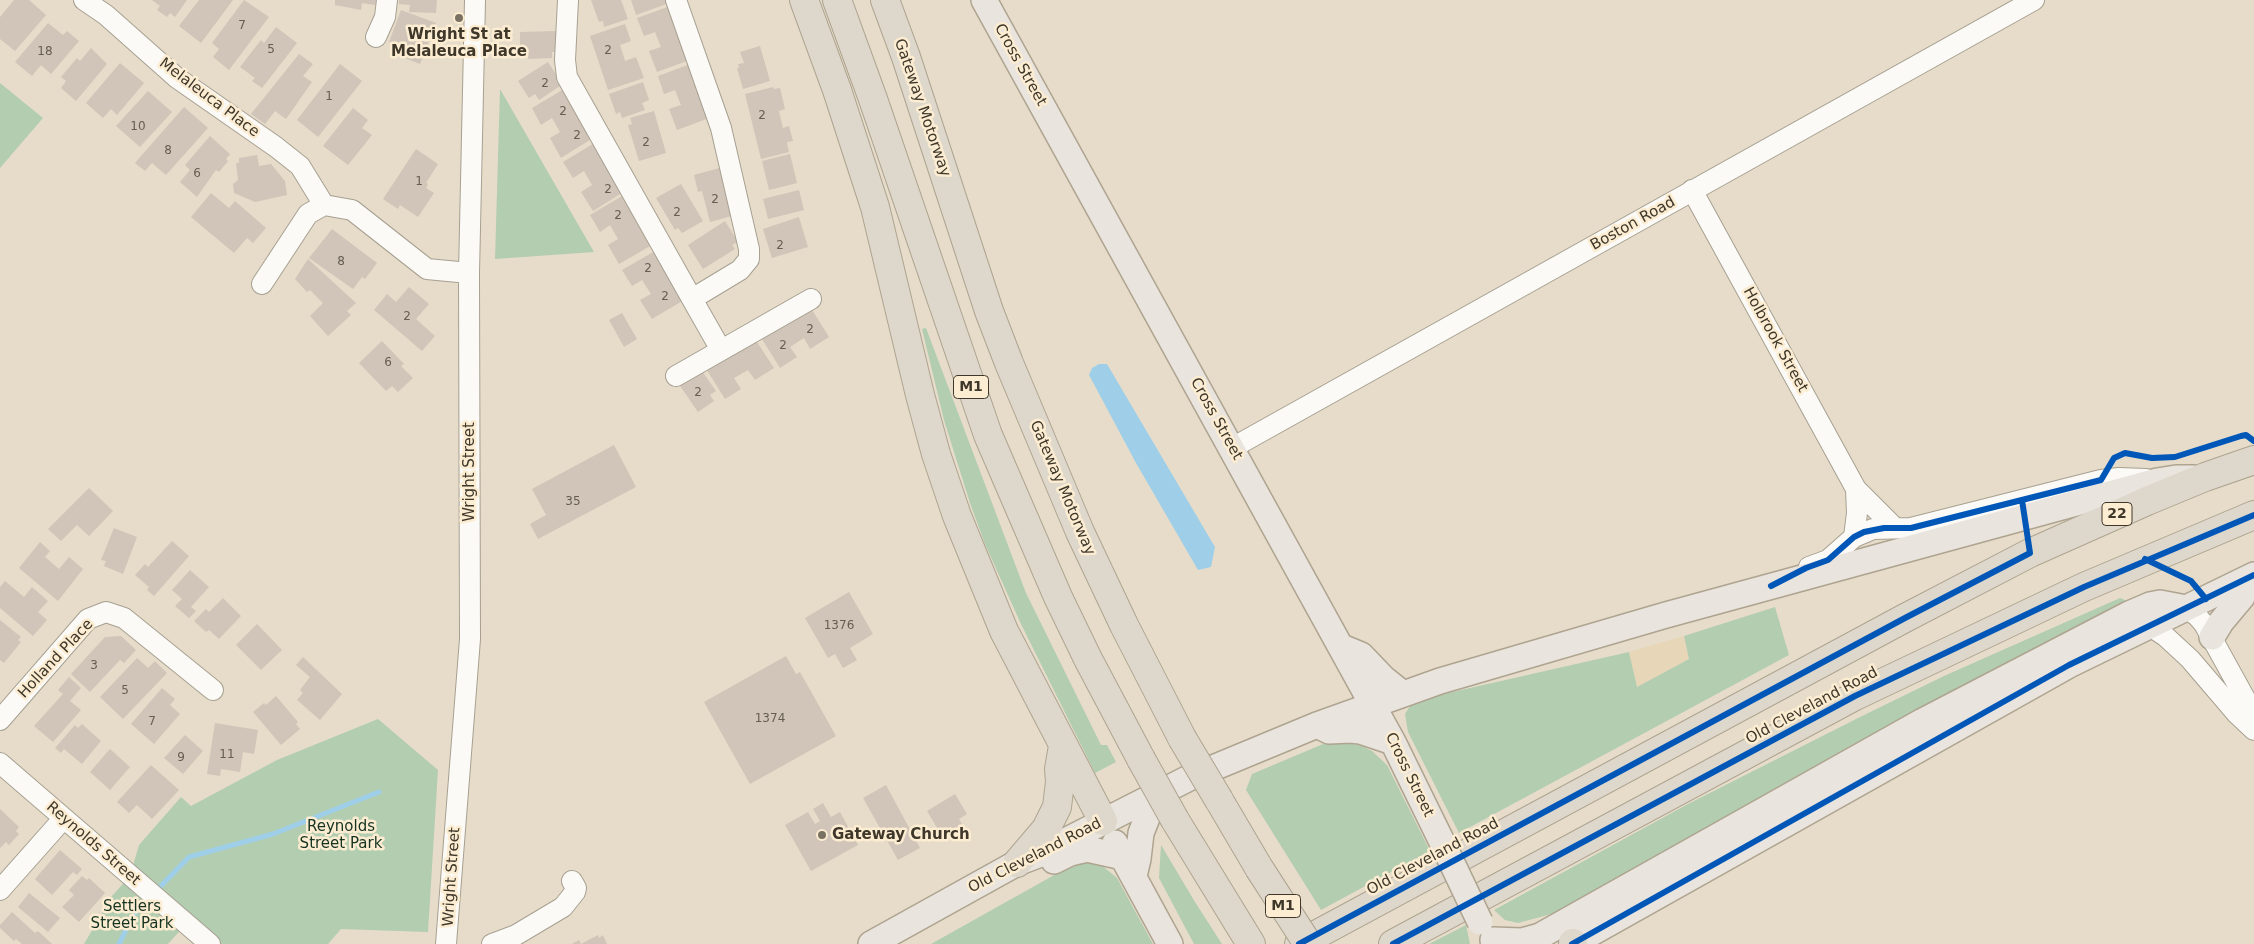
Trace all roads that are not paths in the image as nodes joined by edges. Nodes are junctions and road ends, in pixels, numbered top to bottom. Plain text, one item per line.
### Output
1 (84, 0) edge
2 (387, 0) edge
3 (475, 0) edge
4 (568, 0) edge
5 (676, 0) edge
6 (804, 0) edge
7 (837, 0) edge
8 (885, 0) edge
9 (984, 0) edge
10 (2034, 0) edge
11 (376, 37) dead end
12 (1692, 190) junction
13 (324, 205) junction
14 (469, 273) junction
15 (262, 284) dead end
16 (811, 298) dead end
17 (692, 299) junction
18 (721, 350) junction
19 (676, 376) dead end
20 (1232, 448) junction
21 (2254, 460) edge
22 (2205, 477) junction
23 (2157, 481) junction
24 (1856, 489) junction
25 (2254, 515) edge
26 (1895, 528) junction
27 (1854, 537) junction
28 (2251, 577) edge
29 (1771, 586) junction
30 (2186, 608) junction
31 (2150, 626) junction
32 (2212, 637) junction
33 (1342, 647) junction
34 (213, 690) dead end
35 (1403, 694) junction
36 (1373, 704) junction
37 (0, 720) edge
38 (2254, 722) edge
39 (1317, 725) junction
40 (2254, 730) edge
41 (1393, 742) junction
42 (1063, 746) junction
43 (0, 763) edge
44 (1156, 795) junction
45 (63, 819) junction
46 (1103, 821) junction
47 (1017, 863) junction
48 (1129, 867) junction
49 (572, 881) dead end
50 (0, 890) edge
51 (1487, 936) edge
52 (210, 944) edge
53 (446, 944) edge
54 (492, 944) edge
55 (871, 944) edge
56 (906, 944) edge
57 (1170, 944) edge
58 (1251, 944) edge
59 (1299, 944) edge
60 (1308, 944) edge
61 (1393, 944) edge
62 (1573, 944) edge

1 - 13 street, Melaleuca Place
2 - 11 street
3 - 14 street, Wright Street
4 - 17 street
5 - 17 street
6 - 42 highway
7 - 58 highway, M1, bridge
8 - 60 highway, Gateway Motorway / M1, bridge
9 - 20 main road, Cross Street
10 - 12 street, Boston Road
12 - 20 street, Boston Road
12 - 24 street, Holbrook Street
13 - 14 street
13 - 15 street
14 - 53 street, Wright Street
16 - 18 street
17 - 18 street
18 - 19 street
20 - 33 main road, Cross Street
21 - 22 highway, Old Cleveland Road / 22
22 - 23 main road, Old Cleveland Road
22 - 59 highway, Old Cleveland Road / 22
23 - 26 street, Old Cleveland Road
23 - 29 main road, Old Cleveland Road
24 - 26 street, Holbrook Street
24 - 27 street, Holbrook Street
25 - 61 highway, Old Cleveland Road
26 - 27 street, Old Cleveland Road
27 - 29 street, Old Cleveland Road
28 - 30 main road
28 - 32 main road
29 - 35 main road, Old Cleveland Road
30 - 31 main road
30 - 32 street
30 - 51 main road
31 - 40 street
31 - 62 main road
32 - 38 street
33 - 35 main road
33 - 36 main road, Cross Street
34 - 37 street, Holland Place
35 - 36 main road, Old Cleveland Road
36 - 39 main road, Old Cleveland Road
36 - 41 main road, Cross Street
39 - 41 main road
39 - 44 main road, Old Cleveland Road
41 - 51 main road, Cross Street, bridge
42 - 46 highway
42 - 47 highway
43 - 45 street, Reynolds Street
44 - 46 main road, Old Cleveland Road
44 - 48 main road
45 - 50 street
45 - 52 street, Reynolds Street
46 - 47 main road, Old Cleveland Road
46 - 48 main road
47 - 55 main road, Old Cleveland Road
48 - 56 main road
48 - 57 main road
49 - 54 street

